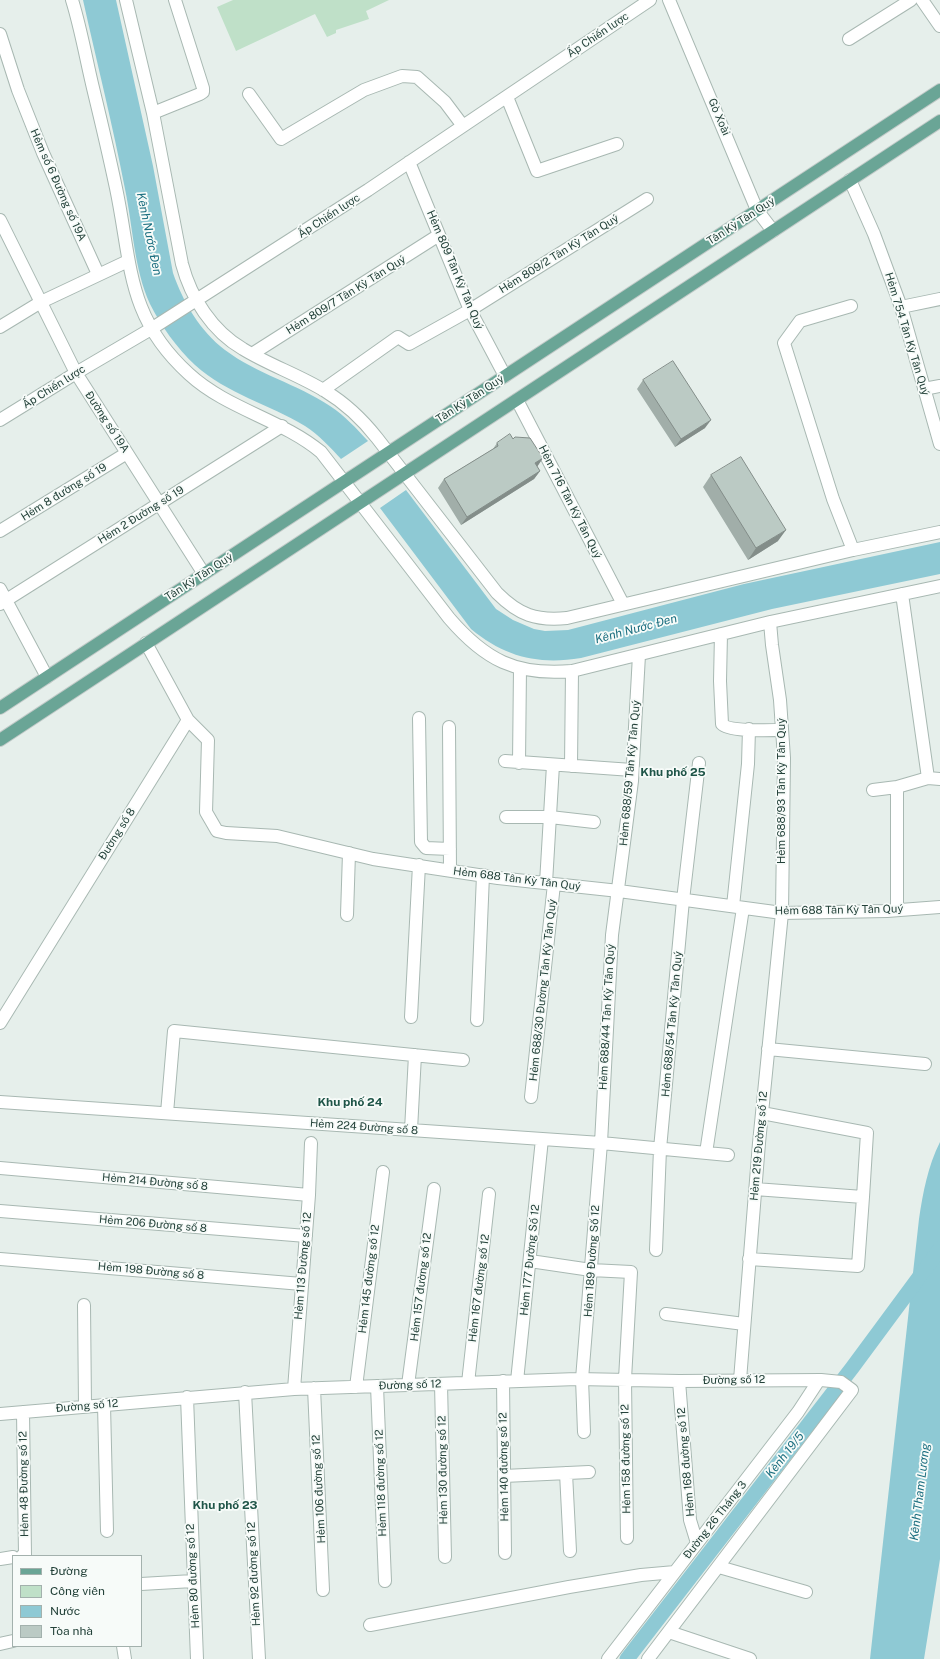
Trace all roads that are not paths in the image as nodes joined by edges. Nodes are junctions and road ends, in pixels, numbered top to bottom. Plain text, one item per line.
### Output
1 (72, 0) edge
2 (126, 0) edge
3 (175, 0) edge
4 (650, 0) edge
5 (669, 0) edge
6 (912, 0) edge
7 (922, 0) edge
8 (940, 26) edge
9 (0, 34) edge
10 (849, 39) dead end
11 (940, 90) edge
12 (249, 94) dead end
13 (507, 97) junction
14 (153, 113) junction
15 (940, 121) edge
16 (463, 126) junction
17 (617, 144) dead end
18 (409, 162) junction
19 (850, 180) junction
20 (647, 199) dead end
21 (757, 210) junction
22 (2, 228) edge
23 (773, 231) junction
24 (439, 235) junction
25 (128, 260) junction
26 (98, 274) junction
27 (940, 300) edge
28 (41, 302) junction
29 (193, 303) junction
30 (851, 306) dead end
31 (901, 307) junction
32 (470, 310) junction
33 (0, 327) edge
34 (156, 327) junction
35 (252, 354) junction
36 (76, 372) junction
37 (505, 376) junction
38 (940, 386) edge
39 (924, 389) junction
40 (323, 390) junction
41 (517, 400) junction
42 (0, 420) edge
43 (282, 426) junction
44 (940, 444) edge
45 (388, 452) junction
46 (127, 453) junction
47 (404, 474) junction
48 (345, 481) junction
49 (361, 502) junction
50 (160, 503) junction
51 (0, 531) edge
52 (940, 532) edge
53 (853, 550) junction
54 (204, 574) junction
55 (940, 586) edge
56 (0, 589) edge
57 (902, 594) junction
58 (3, 602) edge
59 (623, 604) junction
60 (770, 622) junction
61 (722, 634) junction
62 (146, 643) junction
63 (639, 655) junction
64 (520, 668) junction
65 (572, 671) junction
66 (47, 677) junction
67 (0, 708) edge
68 (419, 718) dead end
69 (188, 720) junction
70 (449, 727) dead end
71 (749, 729) junction
72 (782, 730) junction
73 (0, 740) edge
74 (505, 761) dead end
75 (519, 762) junction
76 (699, 763) dead end
77 (553, 765) junction
78 (571, 766) junction
79 (632, 770) junction
80 (934, 779) edge
81 (897, 787) junction
82 (873, 790) dead end
83 (506, 817) dead end
84 (550, 817) junction
85 (594, 822) dead end
86 (450, 849) junction
87 (349, 853) junction
88 (419, 866) junction
89 (450, 870) junction
90 (483, 875) junction
91 (550, 883) junction
92 (619, 891) junction
93 (684, 900) junction
94 (738, 907) junction
95 (940, 907) edge
96 (897, 910) junction
97 (782, 913) junction
98 (347, 915) dead end
99 (411, 1017) dead end
100 (477, 1020) dead end
101 (0, 1023) edge
102 (768, 1049) junction
103 (414, 1055) junction
104 (463, 1060) dead end
105 (925, 1064) dead end
106 (531, 1097) dead end
107 (0, 1102) edge
108 (167, 1113) junction
109 (762, 1113) junction
110 (411, 1130) junction
111 (542, 1139) junction
112 (311, 1142) dead end
113 (601, 1143) junction
114 (660, 1149) junction
115 (706, 1153) junction
116 (728, 1155) dead end
117 (0, 1168) edge
118 (383, 1172) dead end
119 (434, 1189) dead end
120 (755, 1189) junction
121 (489, 1194) dead end
122 (309, 1195) junction
123 (863, 1197) junction
124 (0, 1211) edge
125 (306, 1236) junction
126 (656, 1250) dead end
127 (0, 1259) edge
128 (749, 1259) junction
129 (530, 1261) junction
130 (591, 1270) junction
131 (302, 1284) junction
132 (84, 1305) dead end
133 (666, 1314) dead end
134 (744, 1324) junction
135 (582, 1379) junction
136 (625, 1379) junction
137 (740, 1380) junction
138 (820, 1380) junction
139 (517, 1381) junction
140 (678, 1381) junction
141 (503, 1382) junction
142 (468, 1383) junction
143 (441, 1384) junction
144 (408, 1385) junction
145 (377, 1386) junction
146 (356, 1387) junction
147 (314, 1388) junction
148 (294, 1389) junction
149 (245, 1392) junction
150 (187, 1397) junction
151 (104, 1405) junction
152 (85, 1406) junction
153 (23, 1412) junction
154 (0, 1414) edge
155 (584, 1432) dead end
156 (589, 1472) dead end
157 (566, 1473) junction
158 (504, 1476) junction
159 (107, 1531) dead end
160 (627, 1538) dead end
161 (697, 1543) junction
162 (570, 1551) dead end
163 (505, 1554) dead end
164 (26, 1555) edge
165 (445, 1556) dead end
166 (12, 1557) edge
167 (0, 1560) edge
168 (719, 1567) junction
169 (675, 1572) junction
170 (193, 1580) junction
171 (385, 1581) dead end
172 (142, 1584) edge
173 (323, 1590) dead end
174 (806, 1592) dead end
175 (370, 1625) dead end
176 (669, 1632) junction
177 (12, 1641) edge
178 (0, 1644) edge
179 (123, 1647) edge
180 (125, 1659) edge
181 (197, 1659) edge
182 (259, 1659) edge
183 (608, 1659) edge
184 (648, 1659) edge
185 (750, 1659) edge

1 - 25 street
2 - 14 street
3 - 14 street
4 - 13 street, Ấp Chiến lược
5 - 21 street, Gò Xoài
6 - 10 street
7 - 8 street
9 - 26 street, Hẻm số 6 Đường số 19A
11 - 21 main road, Tân Kỳ Tân Quý
12 - 16 street
13 - 16 street, Ấp Chiến lược
13 - 17 street
14 - 29 street
15 - 19 main road
16 - 18 street, Ấp Chiến lược
18 - 24 street, Hẻm 809 Tân Kỳ Tân Quý
18 - 29 street, Ấp Chiến lược
19 - 23 main road
19 - 31 street, Hẻm 754 Tân Kỳ Tân Quý
20 - 32 street, Hẻm 809/2 Tân Kỳ Tân Quý
21 - 23 street, Gò Xoài
21 - 37 main road, Tân Kỳ Tân Quý
22 - 28 street, Đường số 19A
23 - 41 main road
24 - 32 street, Hẻm 809 Tân Kỳ Tân Quý
24 - 35 street, Hẻm 809/7 Tân Kỳ Tân Quý
25 - 26 street
25 - 34 street
26 - 28 street
27 - 31 street
28 - 33 street
28 - 36 street, Đường số 19A
29 - 34 street, Ấp Chiến lược
29 - 35 street
30 - 53 street
31 - 39 street, Hẻm 754 Tân Kỳ Tân Quý
32 - 37 street, Hẻm 809 Tân Kỳ Tân Quý
32 - 40 street, Hẻm 809/2 Tân Kỳ Tân Quý
34 - 36 street, Ấp Chiến lược
34 - 43 street
35 - 40 street
36 - 42 street, Ấp Chiến lược
36 - 46 street, Đường số 19A
37 - 45 main road, Tân Kỳ Tân Quý
38 - 39 street
39 - 44 street, Hẻm 754 Tân Kỳ Tân Quý
40 - 45 street
41 - 47 main road
41 - 59 street, Hẻm 716 Tân Kỳ Tân Quý
43 - 48 street
43 - 50 street, Hẻm 2 Đường số 19
45 - 47 street
45 - 48 main road, Tân Kỳ Tân Quý
46 - 50 street, Đường số 19A
46 - 51 street, Hẻm 8 đường số 19
47 - 49 main road
47 - 59 street
48 - 49 street
48 - 54 main road, Tân Kỳ Tân Quý
49 - 62 main road
49 - 64 street
50 - 54 street, Đường số 19A
50 - 58 street, Hẻm 2 Đường số 19
52 - 53 street
53 - 59 street
54 - 66 main road, Tân Kỳ Tân Quý
55 - 57 street
56 - 58 street
57 - 60 street
57 - 80 street
58 - 66 street
60 - 61 street
60 - 72 street, Hẻm 688/93 Tân Kỳ Tân Quý
61 - 63 street
61 - 71 street
62 - 69 street
62 - 73 main road
63 - 65 street
63 - 79 street, Hẻm 688/59 Tân Kỳ Tân Quý
64 - 65 street
64 - 75 street
65 - 78 street
66 - 67 main road, Tân Kỳ Tân Quý
68 - 86 street
69 - 87 street, Hẻm 688 Tân Kỳ Tân Quý
69 - 101 street, Đường số 8
70 - 86 street
71 - 72 street
71 - 94 street
72 - 97 street, Hẻm 688/93 Tân Kỳ Tân Quý
74 - 75 street
75 - 77 street
76 - 93 street, Hẻm 688/54 Tân Kỳ Tân Quý
77 - 78 street
77 - 84 street, Hẻm 688/30 Đường Tân Kỳ Tân Quý
78 - 79 street
79 - 92 street, Hẻm 688/59 Tân Kỳ Tân Quý
80 - 81 street
81 - 82 street
81 - 96 street
83 - 84 street
84 - 85 street
84 - 91 street, Hẻm 688/30 Đường Tân Kỳ Tân Quý
86 - 89 street
87 - 88 street, Hẻm 688 Tân Kỳ Tân Quý
87 - 98 street
88 - 89 street, Hẻm 688 Tân Kỳ Tân Quý
88 - 99 street
89 - 90 street, Hẻm 688 Tân Kỳ Tân Quý
90 - 91 street, Hẻm 688 Tân Kỳ Tân Quý
90 - 100 street
91 - 92 street, Hẻm 688 Tân Kỳ Tân Quý
91 - 106 street, Hẻm 688/30 Đường Tân Kỳ Tân Quý
92 - 93 street, Hẻm 688 Tân Kỳ Tân Quý
92 - 113 street, Hẻm 688/44 Tân Kỳ Tân Quý
93 - 94 street, Hẻm 688 Tân Kỳ Tân Quý
93 - 114 street, Hẻm 688/54 Tân Kỳ Tân Quý
94 - 97 street, Hẻm 688 Tân Kỳ Tân Quý
94 - 115 street
95 - 96 street, Hẻm 688 Tân Kỳ Tân Quý
96 - 97 street, Hẻm 688 Tân Kỳ Tân Quý
97 - 102 street, Hẻm 219 Đường số 12
102 - 105 street
102 - 109 street, Hẻm 219 Đường số 12
103 - 104 street
103 - 108 street
103 - 110 street
107 - 108 street, Hẻm 224 Đường số 8
108 - 110 street, Hẻm 224 Đường số 8
109 - 120 street, Hẻm 219 Đường số 12
109 - 123 street
110 - 111 street, Hẻm 224 Đường số 8
111 - 113 street, Hẻm 224 Đường số 8
111 - 129 street, Hẻm 177 Đường Số 12
112 - 122 street, Hẻm 113 Đường số 12
113 - 114 street, Hẻm 224 Đường số 8
113 - 130 street, Hẻm 189 Đường Số 12
114 - 115 street, Hẻm 224 Đường số 8
114 - 126 street, Hẻm 688/54 Tân Kỳ Tân Quý
115 - 116 street, Hẻm 224 Đường số 8
117 - 122 street, Hẻm 214 Đường số 8
118 - 146 street, Hẻm 145 đường số 12
119 - 144 street, Hẻm 157 đường số 12
120 - 123 street
120 - 128 street, Hẻm 219 Đường số 12
121 - 142 street, Hẻm 167 đường số 12
122 - 125 street, Hẻm 113 Đường số 12
123 - 128 street
124 - 125 street, Hẻm 206 Đường số 8
125 - 131 street, Hẻm 113 Đường số 12
127 - 131 street, Hẻm 198 Đường số 8
128 - 134 street, Hẻm 219 Đường số 12
129 - 130 street
129 - 139 street, Hẻm 177 Đường Số 12
130 - 135 street, Hẻm 189 Đường Số 12
130 - 136 street, Hẻm 158 đường số 12
131 - 148 street, Hẻm 113 Đường số 12
132 - 152 street
133 - 134 street
134 - 137 street, Hẻm 219 Đường số 12
135 - 136 street, Đường số 12
135 - 139 street, Đường số 12
135 - 155 street, Hẻm 189 Đường Số 12
136 - 140 street, Đường số 12
136 - 160 street, Hẻm 158 đường số 12
137 - 138 street, Đường số 12
137 - 140 street, Đường số 12
138 - 161 street, Đường 26 Tháng 3
138 - 168 street, Đường số 12
139 - 141 street, Đường số 12
140 - 161 street, Hẻm 168 đường số 12
141 - 142 street, Đường số 12
141 - 158 street, Hẻm 140 đường số 12
142 - 143 street, Đường số 12
143 - 144 street, Đường số 12
143 - 165 street, Hẻm 130 đường số 12
144 - 145 street, Đường số 12
145 - 146 street, Đường số 12
145 - 171 street, Hẻm 118 đường số 12
146 - 147 street, Đường số 12
147 - 148 street, Đường số 12
147 - 173 street, Hẻm 106 đường số 12
148 - 149 street, Đường số 12
149 - 150 street, Đường số 12
149 - 182 street, Hẻm 92 đường số 12
150 - 151 street, Đường số 12
150 - 170 street, Hẻm 80 đường số 12
151 - 152 street, Đường số 12
151 - 159 street
152 - 153 street, Đường số 12
153 - 154 street, Đường số 12
153 - 164 street, Hẻm 48 Đường số 12
156 - 157 street
157 - 158 street
157 - 162 street
158 - 163 street, Hẻm 140 đường số 12
161 - 169 street, Đường 26 Tháng 3
166 - 167 street
168 - 174 street
168 - 176 street
169 - 175 street
169 - 183 street, Đường 26 Tháng 3
170 - 172 street
170 - 181 street, Hẻm 80 đường số 12
176 - 184 street
176 - 185 street
177 - 178 street
179 - 180 street

